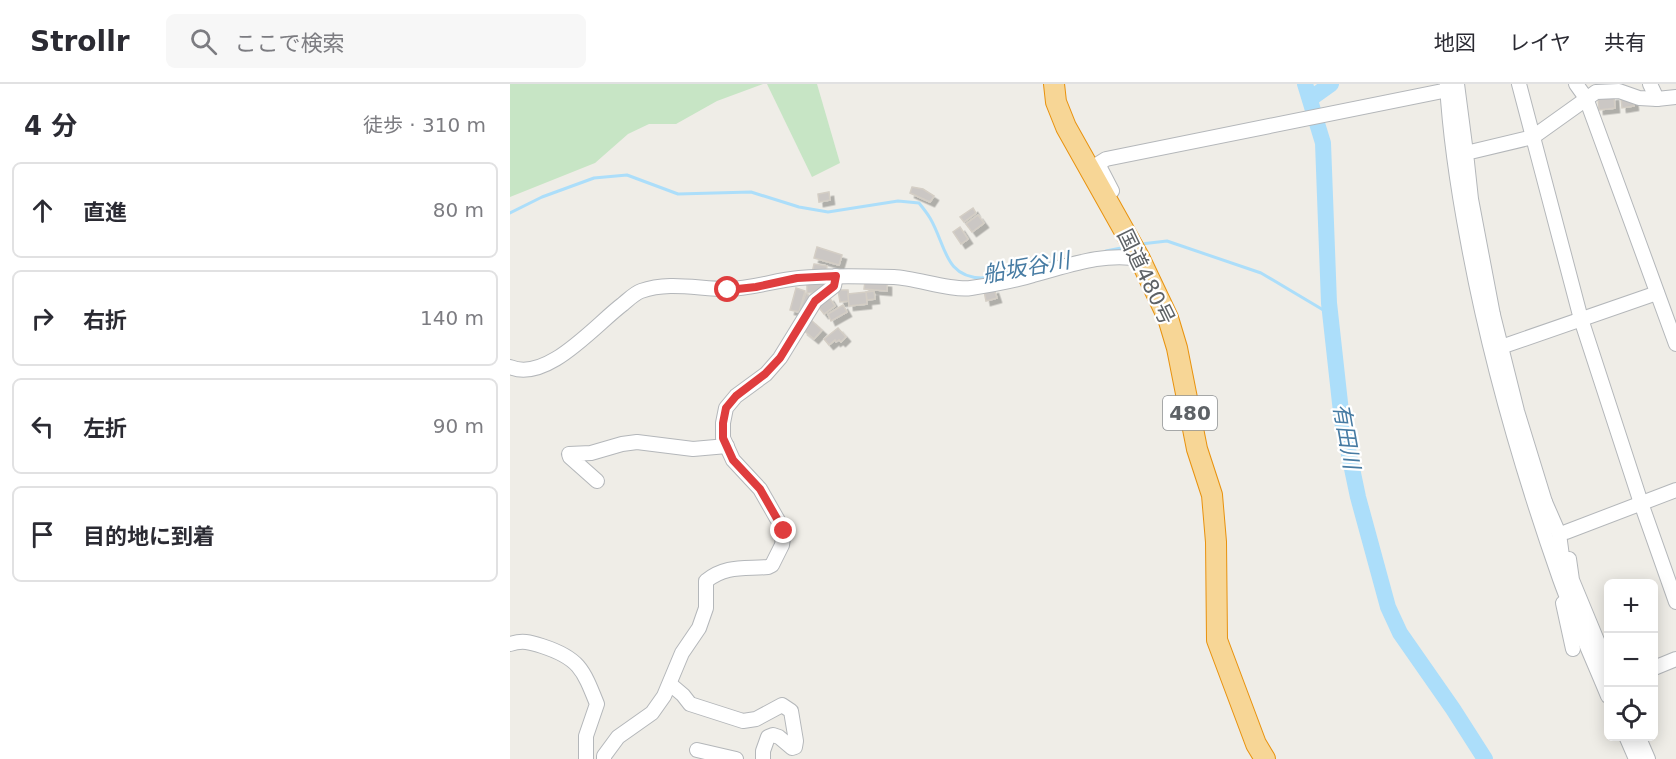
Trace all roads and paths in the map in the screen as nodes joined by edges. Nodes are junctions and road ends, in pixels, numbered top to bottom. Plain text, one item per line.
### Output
1 (1054, 84) edge
2 (1519, 84) edge
3 (1576, 84) edge
4 (1650, 84) edge
5 (1448, 87) edge
6 (1676, 97) edge
7 (1586, 98) junction
8 (1657, 99) junction
9 (1533, 137) junction
10 (1466, 153) junction
11 (1459, 193) junction
12 (1116, 216) junction
13 (1140, 259) junction
14 (842, 273) junction
15 (1657, 293) junction
16 (1487, 316) junction
17 (1581, 319) junction
18 (1676, 344) edge
19 (1501, 347) junction
20 (510, 367) edge
21 (727, 446) junction
22 (597, 481) dead end
23 (1676, 490) edge
24 (1539, 501) junction
25 (1641, 504) junction
26 (1563, 533) junction
27 (1561, 581) junction
28 (1676, 602) edge
29 (510, 644) edge
30 (1573, 649) dead end
31 (1604, 657) edge
32 (1676, 660) edge
33 (1658, 666) edge
34 (670, 684) junction
35 (1604, 687) edge
36 (1628, 741) edge
37 (1640, 741) edge
38 (697, 750) dead end
39 (586, 759) edge
40 (604, 759) edge
41 (736, 759) edge
42 (763, 759) edge
43 (1265, 759) edge
44 (1636, 759) edge
45 (1648, 759) edge

1 - 12 highway, 国道480号 / 480
2 - 9 street
3 - 7 street
4 - 8 street
5 - 10 street
5 - 11 street
5 - 12 street
6 - 8 street
7 - 8 street
7 - 9 street
7 - 15 street
9 - 10 street
9 - 17 street
10 - 11 street
10 - 16 street
11 - 16 street
12 - 13 highway, 国道480号 / 480
13 - 14 street
13 - 43 highway, 国道480号 / 480
14 - 20 street
14 - 21 street
15 - 17 street
15 - 18 street
16 - 19 street
16 - 24 street
17 - 19 street
17 - 25 street
19 - 24 street
21 - 22 street
21 - 34 street
23 - 25 street
24 - 26 street
24 - 27 street
25 - 26 street
25 - 28 street
26 - 27 street
26 - 31 street
27 - 30 street
27 - 35 street
29 - 39 street
32 - 33 street
34 - 40 street
34 - 42 street
36 - 44 street
37 - 45 street
38 - 41 street

